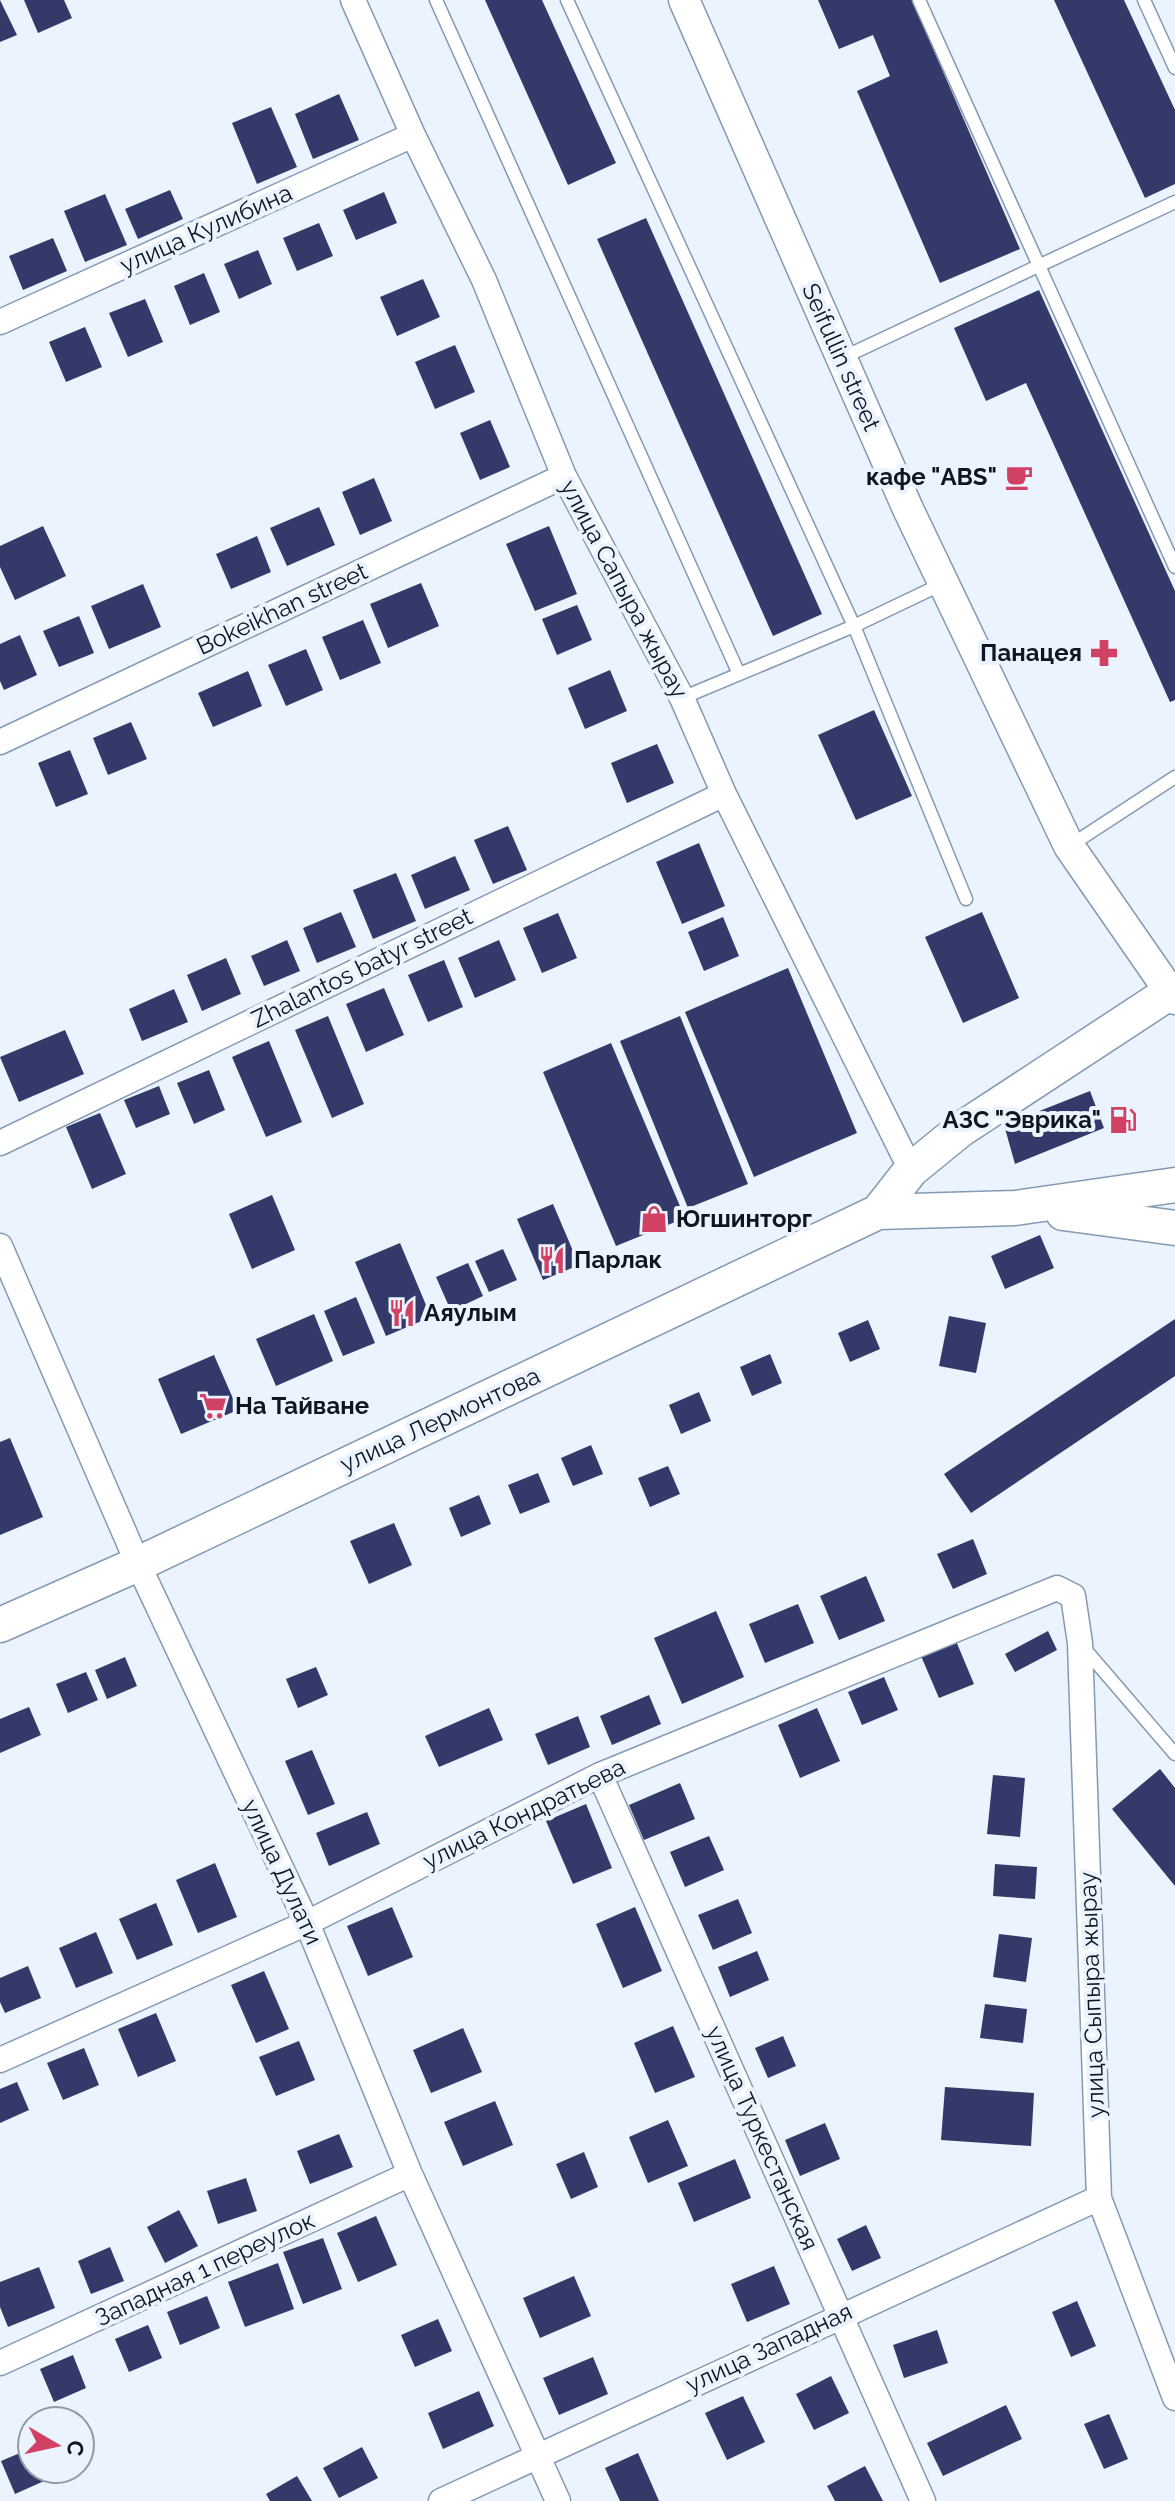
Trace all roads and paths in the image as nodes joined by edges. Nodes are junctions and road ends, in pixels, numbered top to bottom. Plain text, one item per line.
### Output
1 (353, 0) edge
2 (436, 0) edge
3 (567, 0) edge
4 (684, 0) edge
5 (919, 0) edge
6 (1144, 0) edge
7 (1175, 68) edge
8 (413, 135) junction
9 (1175, 202) edge
10 (1039, 268) junction
11 (0, 322) edge
12 (842, 358) junction
13 (564, 476) junction
14 (1175, 567) edge
15 (944, 583) junction
16 (854, 626) junction
17 (739, 674) junction
18 (682, 698) junction
19 (0, 742) edge
20 (1175, 777) edge
21 (724, 794) junction
22 (1069, 846) junction
23 (966, 899) dead end
24 (1173, 993) edge
25 (0, 1143) edge
26 (911, 1170) junction
27 (1175, 1185) edge
28 (1015, 1208) junction
29 (878, 1212) junction
30 (1175, 1228) edge
31 (0, 1246) edge
32 (138, 1564) junction
33 (1057, 1588) joint
34 (0, 1625) edge
35 (1080, 1643) junction
36 (1175, 1754) edge
37 (600, 1775) junction
38 (307, 1923) junction
39 (0, 2060) edge
40 (410, 2174) junction
41 (1099, 2198) junction
42 (840, 2315) junction
43 (0, 2363) edge
44 (1175, 2398) edge
45 (537, 2458) junction
46 (441, 2501) edge
47 (558, 2501) edge
48 (923, 2501) edge

1 - 8 street, улица Сапыра жырау
2 - 17 lane
3 - 16 lane
4 - 12 street, Seifullin street
5 - 10 lane
6 - 7 lane
8 - 11 street, улица Кулибина
8 - 13 street, улица Сапыра жырау
9 - 10 lane
10 - 12 lane
10 - 14 lane
12 - 15 street, Seifullin street
13 - 18 street, улица Сапыра жырау
13 - 19 street, Bokeikhan street
15 - 16 lane
15 - 22 street, Seifullin street
16 - 17 lane
16 - 23 lane
17 - 18 lane
18 - 21 street, улица Сапыра жырау
20 - 22 lane
21 - 25 street, Zhalantos batyr street
21 - 26 street, улица Сапыра жырау
22 - 24 street, Seifullin street
24 - 26 main road
26 - 29 main road
27 - 28 main road
28 - 29 main road
28 - 30 main road
29 - 32 main road, улица Лермонтова
31 - 32 street, улица Дулати
32 - 34 main road, улица Лермонтова
32 - 38 street, улица Дулати
33 - 35 street, улица Сыпыра жырау
33 - 37 street, улица Кондратьева
35 - 36 lane
35 - 41 street, улица Сыпыра жырау
37 - 38 street, улица Кондратьева
37 - 42 street, улица Туркестанская
38 - 39 street, улица Кондратьева
38 - 40 street, улица Дулати
40 - 43 street, Западная 1 переулок
40 - 45 street, улица Дулати
41 - 42 street, улица Западная
41 - 44 street, улица Сыпыра жырау
42 - 45 street, улица Западная
42 - 48 street, улица Туркестанская
45 - 46 street, улица Западная
45 - 47 street, улица Дулати

